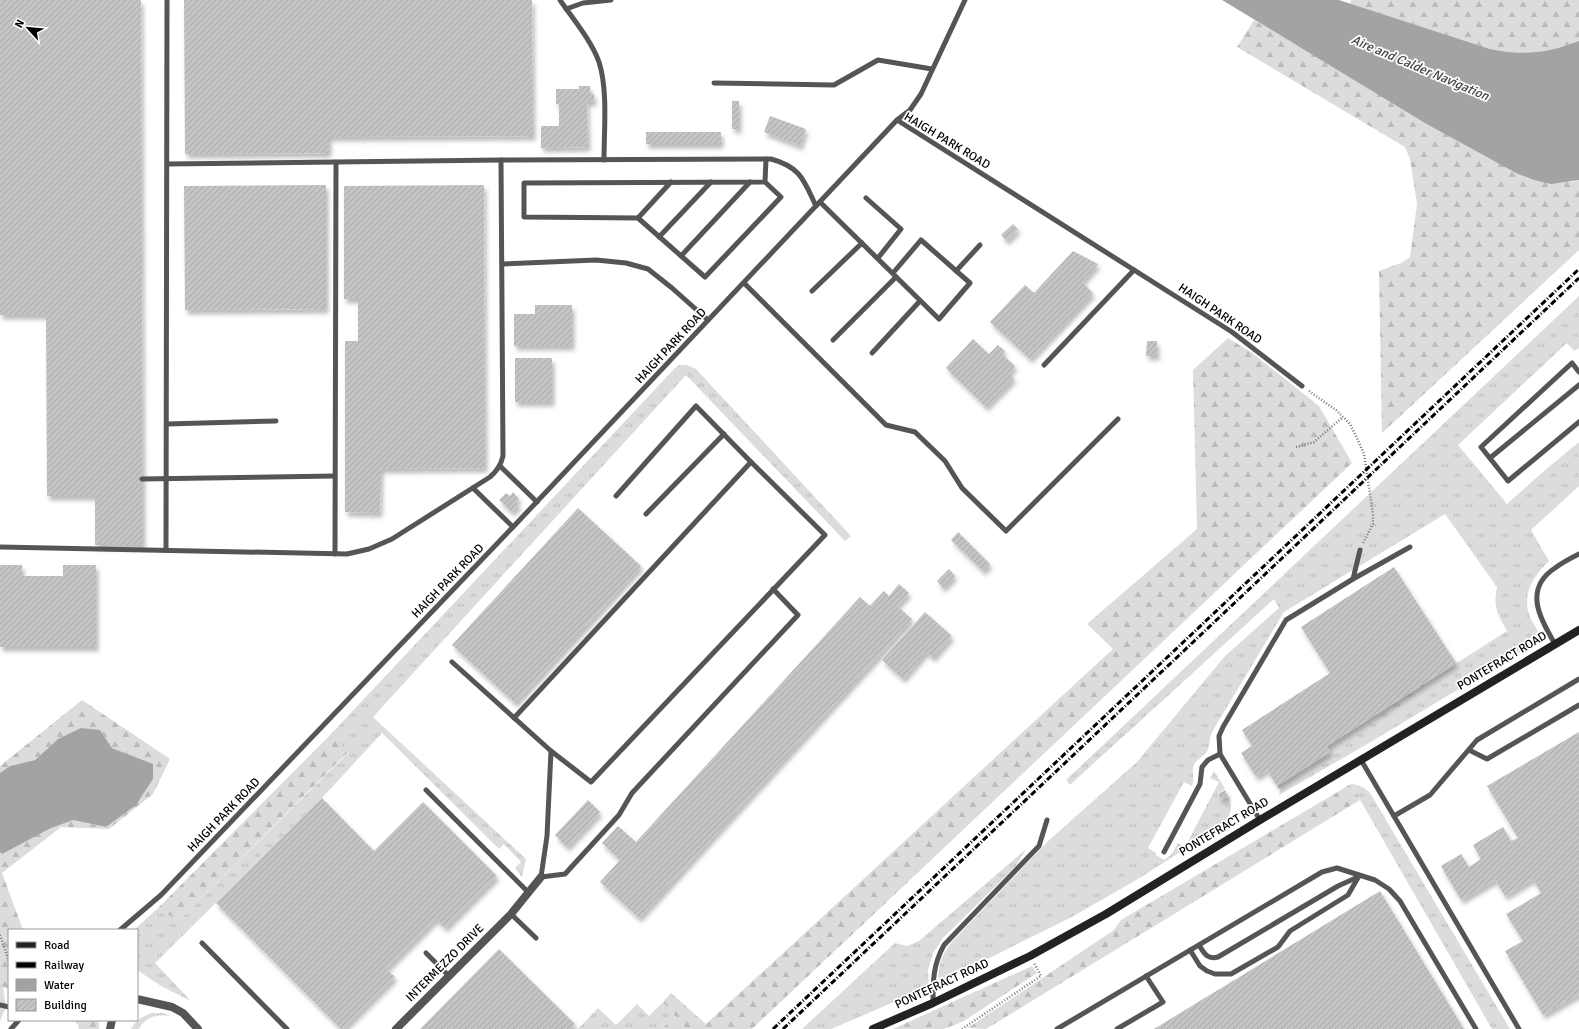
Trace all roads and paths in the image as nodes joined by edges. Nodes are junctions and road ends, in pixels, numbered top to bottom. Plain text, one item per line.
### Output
1 (167, 0) edge
2 (560, 0) edge
3 (611, 0) edge
4 (964, 0) edge
5 (566, 9) junction
6 (932, 69) junction
7 (714, 83) dead end
8 (897, 120) junction
9 (766, 159) junction
10 (501, 160) junction
11 (604, 160) junction
12 (336, 162) junction
13 (167, 164) junction
14 (670, 182) junction
15 (711, 182) junction
16 (750, 182) junction
17 (765, 182) junction
18 (866, 198) dead end
19 (818, 204) junction
20 (638, 218) junction
21 (659, 236) junction
22 (862, 244) junction
23 (980, 245) dead end
24 (681, 256) junction
25 (878, 258) junction
26 (502, 264) junction
27 (1134, 270) junction
28 (956, 271) junction
29 (894, 275) junction
30 (744, 283) junction
31 (812, 291) dead end
32 (920, 301) junction
33 (708, 320) junction
34 (832, 340) dead end
35 (872, 353) dead end
36 (1044, 364) dead end
37 (1579, 372) edge
38 (1579, 385) edge
39 (1302, 386) joint
40 (1343, 417) junction
41 (1118, 419) dead end
42 (276, 421) dead end
43 (1579, 422) edge
44 (167, 424) junction
45 (724, 434) junction
46 (1296, 447) dead end
47 (1490, 458) junction
48 (751, 462) junction
49 (500, 466) junction
50 (335, 476) junction
51 (142, 479) dead end
52 (166, 479) junction
53 (473, 488) junction
54 (616, 496) dead end
55 (537, 502) junction
56 (646, 514) dead end
57 (513, 527) junction
58 (0, 547) edge
59 (1410, 547) dead end
60 (166, 550) junction
61 (1360, 550) joint
62 (335, 554) junction
63 (1579, 554) edge
64 (1353, 579) junction
65 (773, 589) junction
66 (1579, 630) edge
67 (1555, 644) junction
68 (452, 662) dead end
69 (1579, 680) edge
70 (1579, 705) edge
71 (514, 718) junction
72 (1469, 750) junction
73 (551, 751) junction
74 (1220, 754) junction
75 (1361, 760) junction
76 (426, 790) dead end
77 (1394, 816) junction
78 (1047, 820) dead end
79 (1260, 820) junction
80 (1164, 852) dead end
81 (1359, 876) junction
82 (542, 877) junction
83 (529, 893) junction
84 (511, 914) junction
85 (121, 929) edge
86 (0, 935) edge
87 (536, 938) dead end
88 (202, 943) dead end
89 (1199, 945) junction
90 (1190, 950) junction
91 (426, 953) dead end
92 (1030, 956) junction
93 (8, 959) edge
94 (449, 976) junction
95 (1146, 976) junction
96 (138, 999) edge
97 (933, 1003) junction
98 (18, 1021) edge
99 (1064, 1027) edge
100 (11, 1029) edge
101 (198, 1029) edge
102 (287, 1029) edge
103 (396, 1029) edge
104 (873, 1029) edge
105 (962, 1029) edge
106 (1057, 1029) edge
107 (1117, 1029) edge
108 (1476, 1029) edge
109 (1519, 1029) edge

1 - 13 lane
2 - 5 lane
3 - 5 lane
4 - 6 lane
5 - 11 lane
6 - 7 lane
6 - 8 lane
8 - 19 lane, HAIGH PARK ROAD
8 - 27 lane, HAIGH PARK ROAD
9 - 11 lane
9 - 17 lane
9 - 19 lane
10 - 11 lane
10 - 12 lane
10 - 26 lane
12 - 13 lane
12 - 50 lane
13 - 44 lane
14 - 15 lane
14 - 20 lane
14 - 20 lane
15 - 16 lane
15 - 21 lane
16 - 17 lane
16 - 24 lane
17 - 24 lane
18 - 25 lane
19 - 22 lane
19 - 30 lane, HAIGH PARK ROAD
20 - 21 lane
21 - 24 lane
22 - 25 lane
22 - 31 lane
23 - 28 lane
25 - 29 lane
26 - 33 lane
26 - 49 lane
27 - 36 lane
27 - 39 lane, HAIGH PARK ROAD
28 - 29 lane
28 - 32 lane
29 - 32 lane
29 - 34 lane
30 - 33 lane, HAIGH PARK ROAD
30 - 41 lane
32 - 35 lane
33 - 55 lane, HAIGH PARK ROAD
37 - 47 lane
38 - 47 lane
39 - 40 path
40 - 46 path
40 - 61 path
42 - 44 lane
43 - 47 lane
44 - 52 lane
45 - 48 lane
45 - 54 lane
45 - 56 lane
48 - 65 lane
48 - 71 lane
49 - 53 lane
49 - 55 lane
50 - 52 lane
50 - 62 lane
51 - 52 lane
52 - 60 lane
53 - 57 lane
53 - 62 lane
55 - 57 lane, HAIGH PARK ROAD
57 - 85 lane, HAIGH PARK ROAD
58 - 60 lane
59 - 64 lane
60 - 62 lane
61 - 64 lane
63 - 67 lane
64 - 74 lane
65 - 73 lane
65 - 82 lane
66 - 67 main road, PONTEFRACT ROAD
67 - 75 main road, PONTEFRACT ROAD
68 - 71 lane
69 - 72 lane
70 - 72 lane
71 - 73 lane
72 - 77 lane
73 - 82 lane
74 - 79 lane
74 - 80 lane
75 - 77 lane
75 - 79 main road, PONTEFRACT ROAD
76 - 83 lane
77 - 109 lane
78 - 97 lane
79 - 92 main road, PONTEFRACT ROAD
81 - 89 lane
81 - 89 lane
81 - 90 lane
81 - 108 lane
82 - 83 street, INTERMEZZO DRIVE
83 - 84 street, INTERMEZZO DRIVE
84 - 87 lane
84 - 94 street, INTERMEZZO DRIVE
86 - 93 path
88 - 102 lane
89 - 90 lane
90 - 95 lane
91 - 94 lane
92 - 97 main road, PONTEFRACT ROAD
92 - 105 path
94 - 103 street, INTERMEZZO DRIVE
95 - 99 lane
95 - 107 lane
96 - 101 street
97 - 104 main road, PONTEFRACT ROAD
98 - 100 lane
99 - 106 lane

